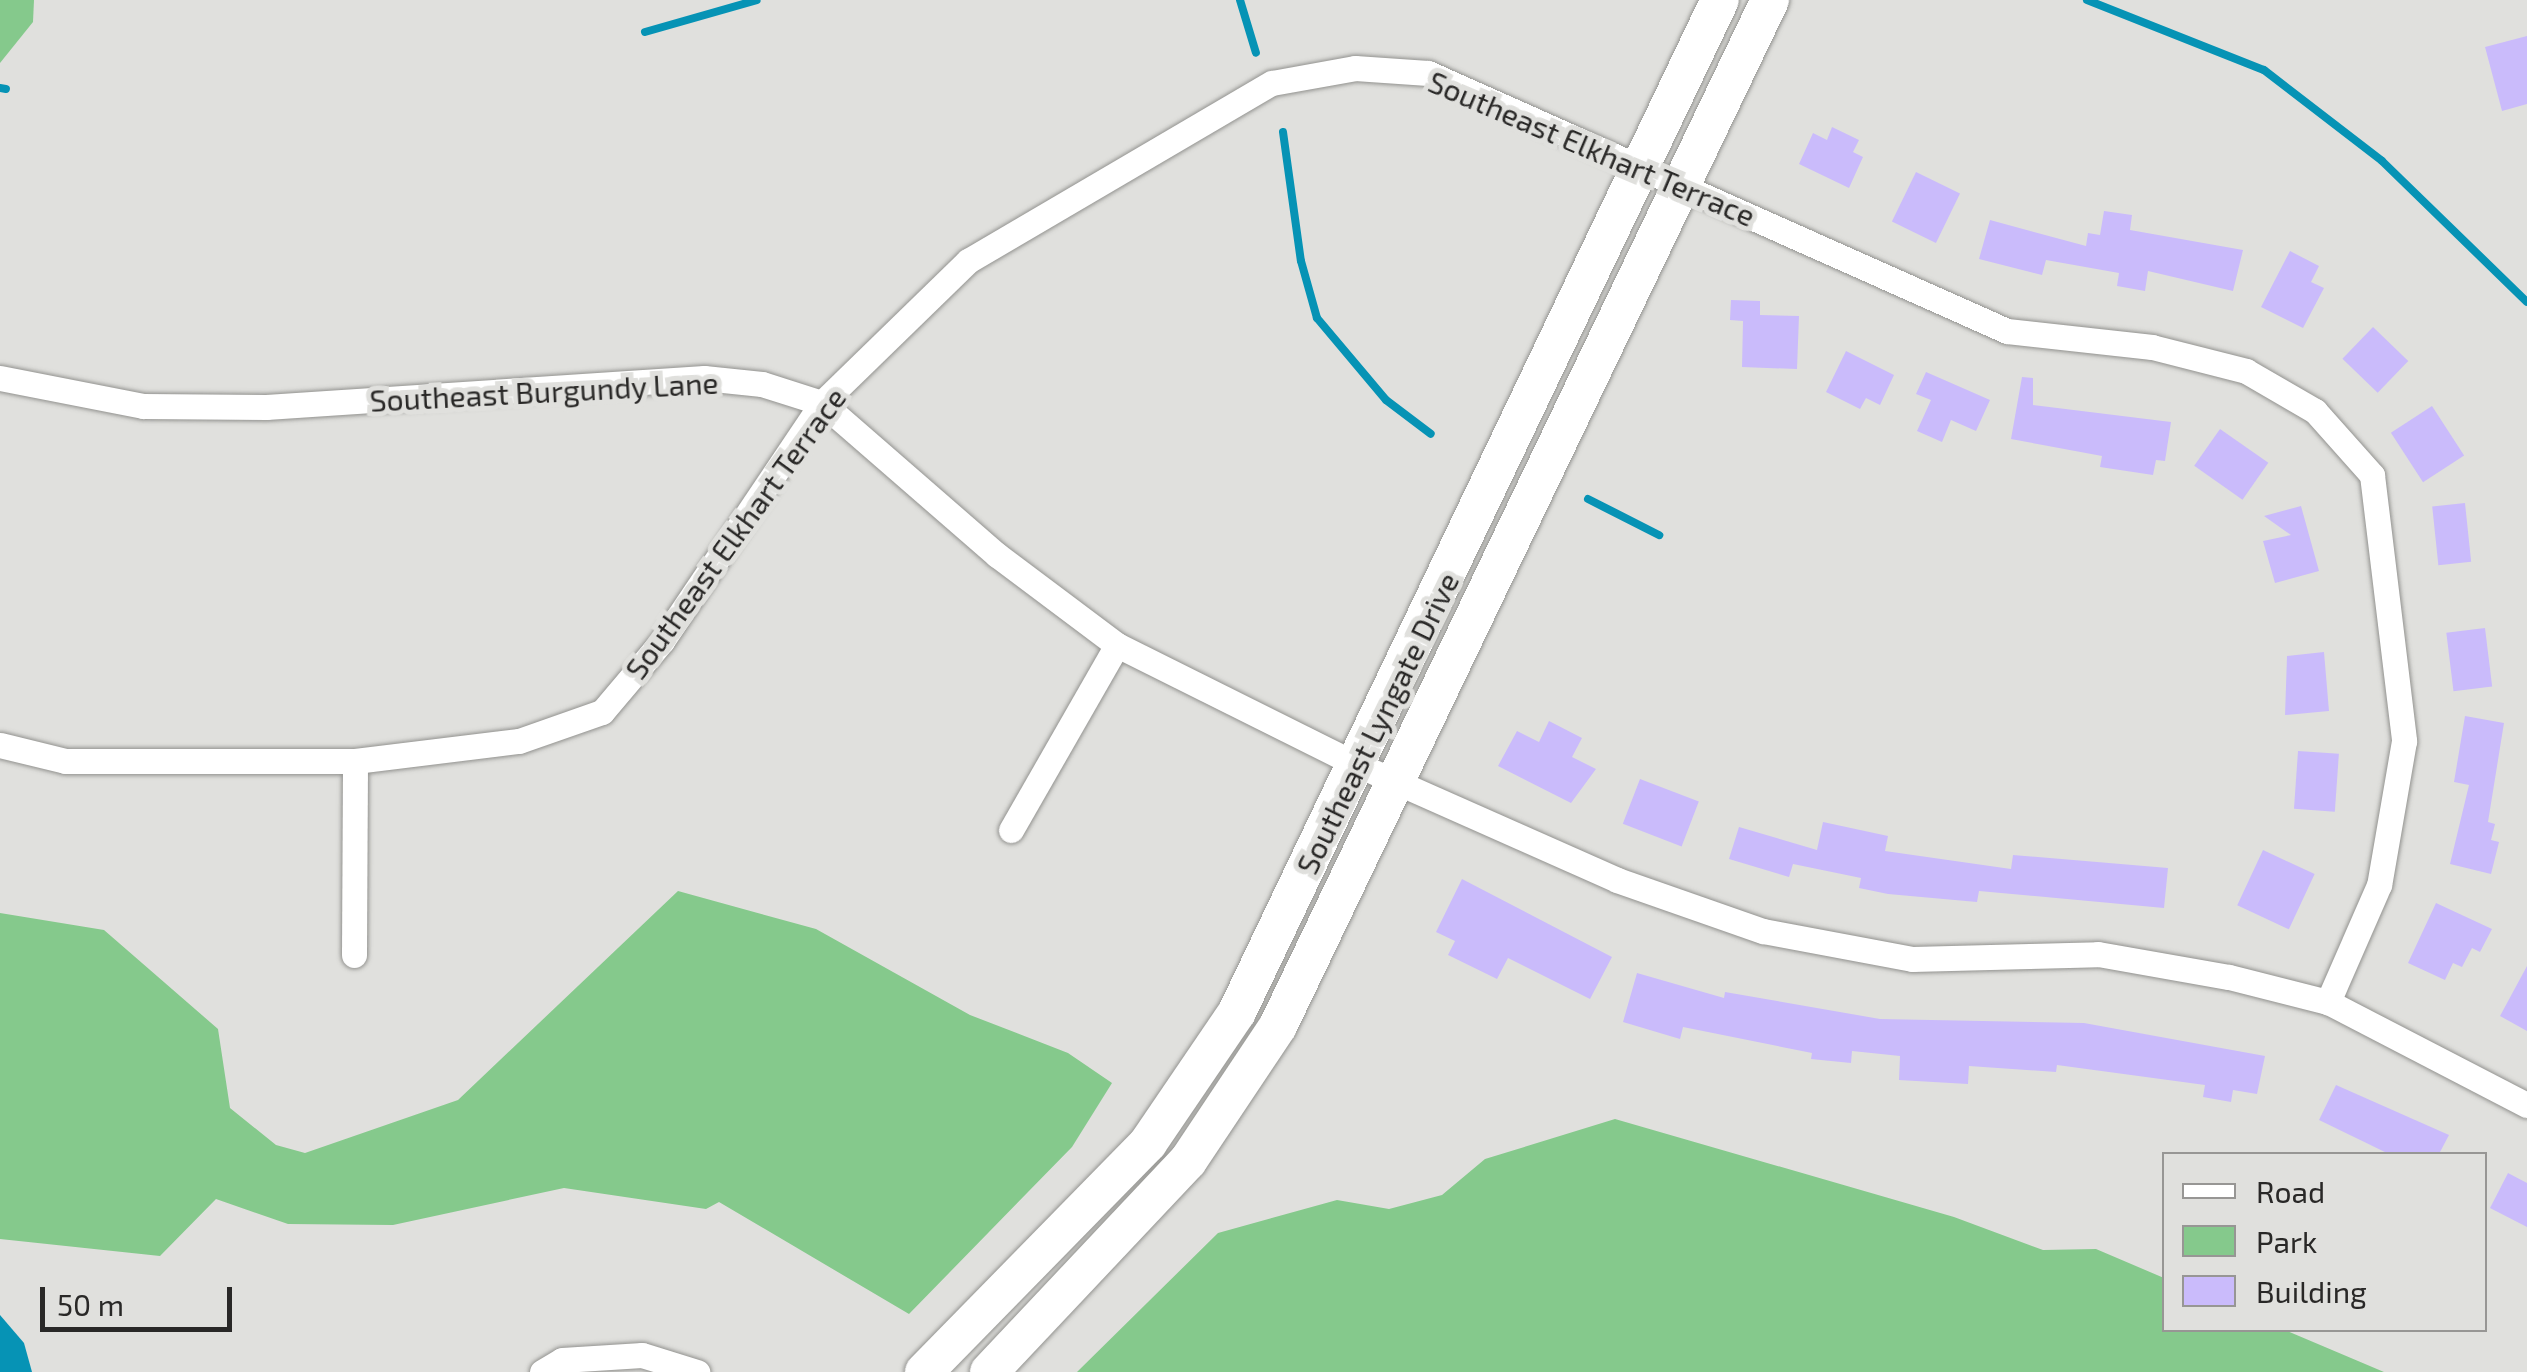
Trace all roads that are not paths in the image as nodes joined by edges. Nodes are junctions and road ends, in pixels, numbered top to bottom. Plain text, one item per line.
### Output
1 (1720, 0) edge
2 (1770, 0) edge
3 (1644, 167) junction
4 (1682, 186) junction
5 (0, 378) edge
6 (822, 403) junction
7 (1117, 645) junction
8 (0, 745) edge
9 (355, 762) junction
10 (1358, 765) junction
11 (1396, 782) junction
12 (1011, 830) dead end
13 (354, 955) dead end
14 (2328, 1002) junction
15 (2527, 1105) edge
16 (542, 1372) edge
17 (697, 1372) edge
18 (924, 1372) edge
19 (989, 1372) edge

1 - 3 street, Southeast Lyngate Drive
2 - 4 street, Southeast Lyngate Drive
3 - 4 street, Southeast Elkhart Terrace
3 - 6 street, Southeast Elkhart Terrace
3 - 10 street, Southeast Lyngate Drive
4 - 11 street, Southeast Lyngate Drive
4 - 14 street, Southeast Elkhart Terrace
5 - 6 street, Southeast Burgundy Lane
6 - 7 street, Southeast Burgundy Lane
6 - 9 street, Southeast Elkhart Terrace
7 - 10 street, Southeast Burgundy Lane
7 - 12 street
8 - 9 street, Southeast Elkhart Terrace
9 - 13 street
10 - 11 street, Southeast Burgundy Lane
10 - 18 street, Southeast Lyngate Drive
11 - 14 street, Southeast Burgundy Lane
11 - 19 street, Southeast Lyngate Drive
14 - 15 street, Southeast Burgundy Lane
16 - 17 street

